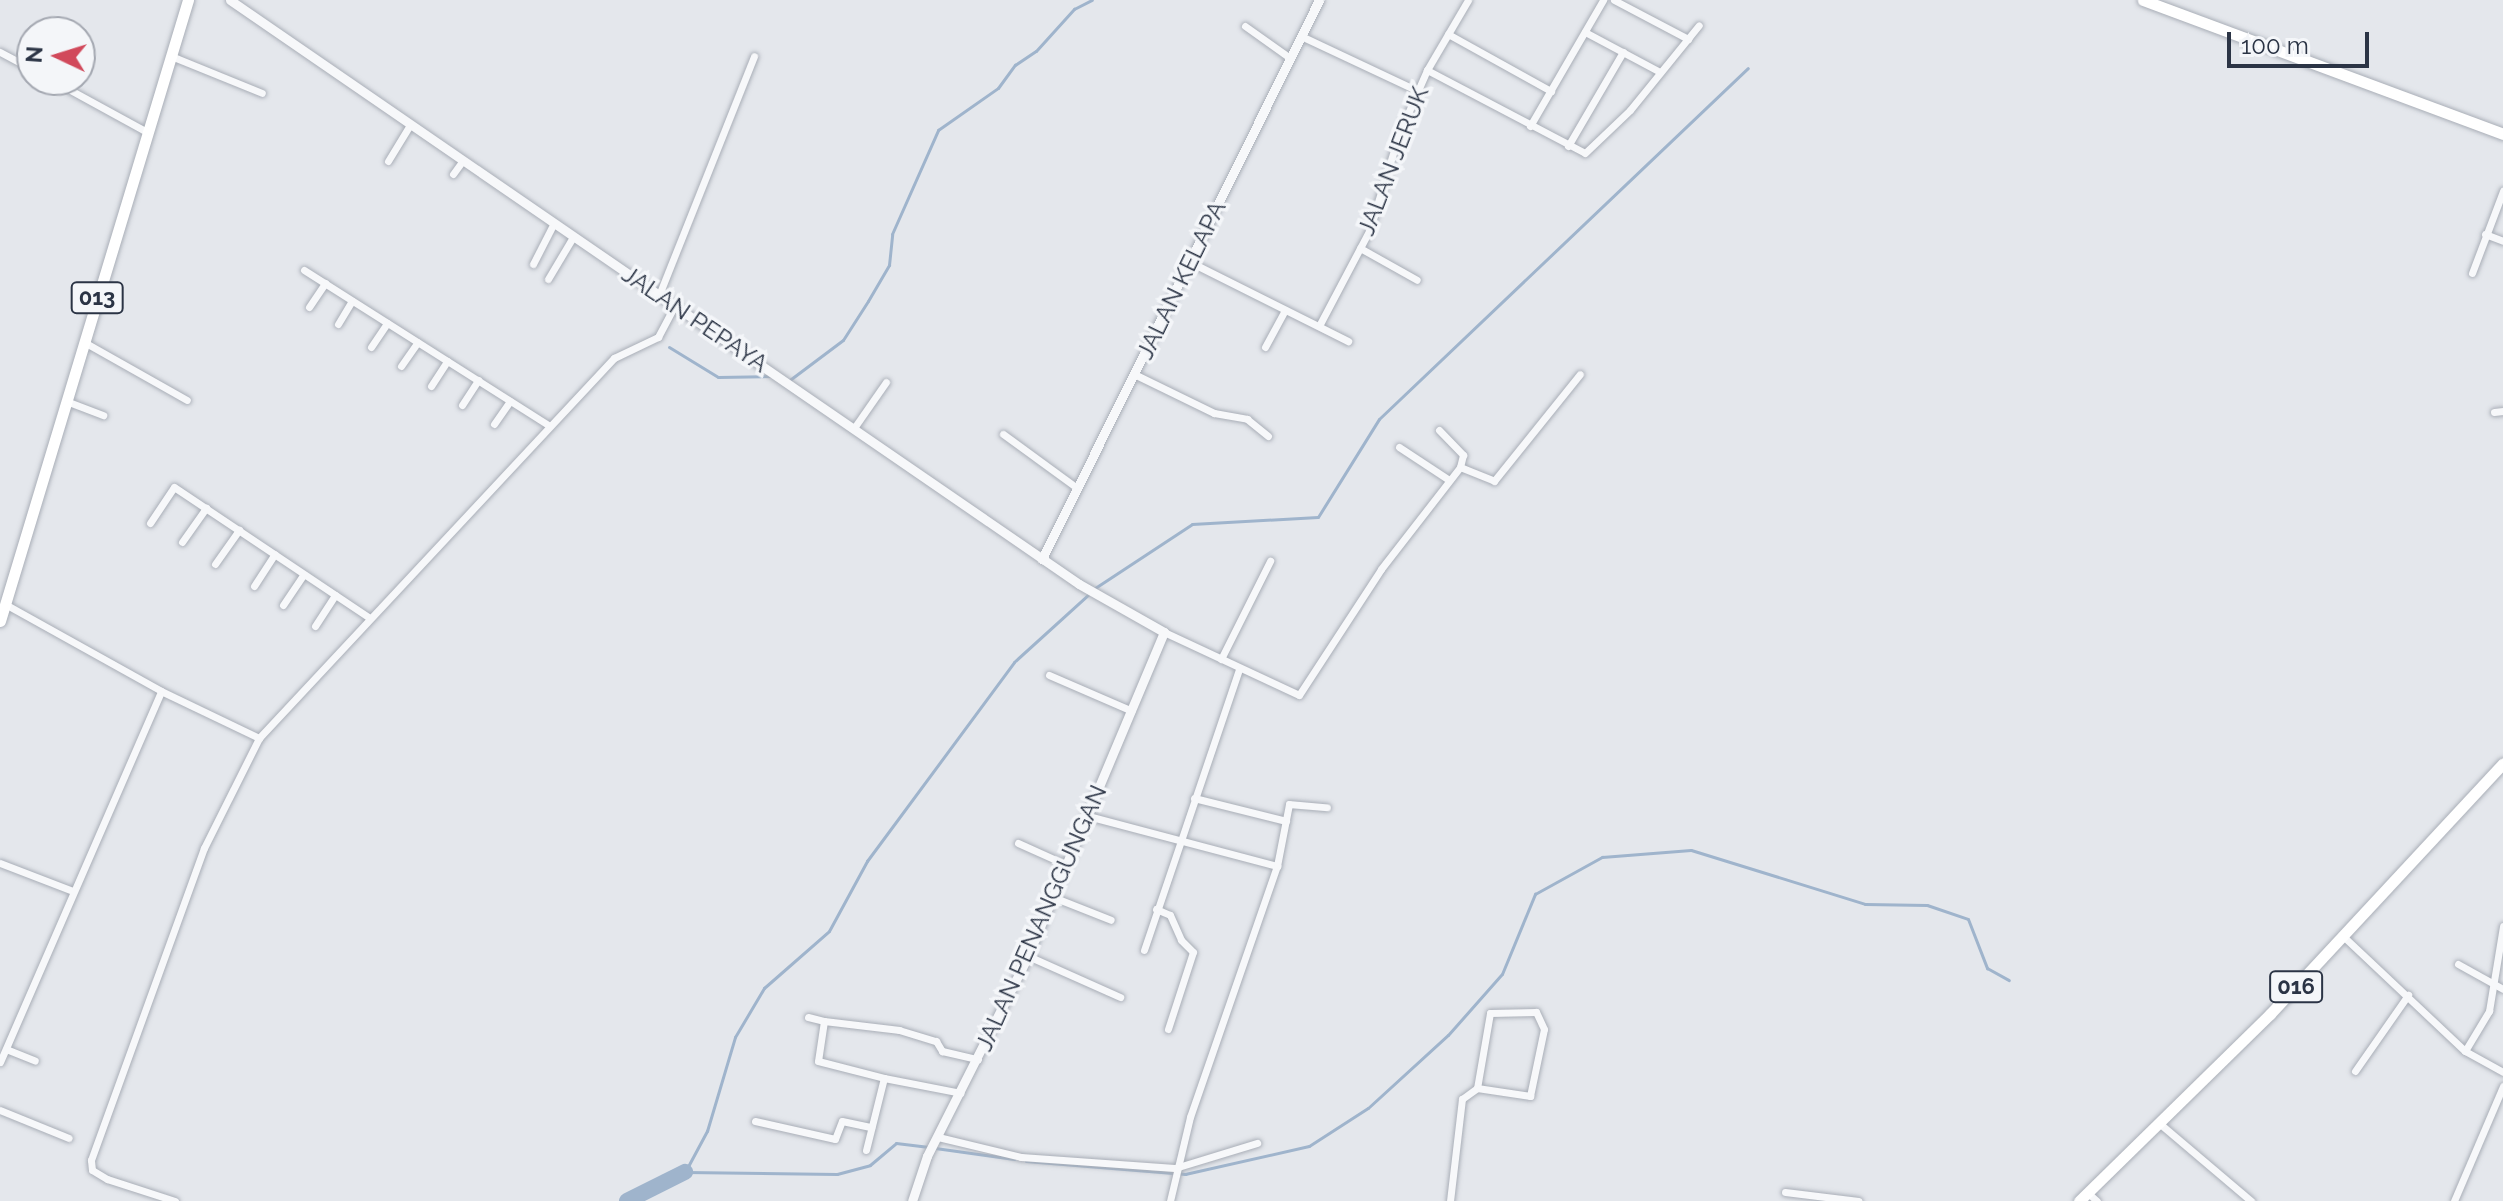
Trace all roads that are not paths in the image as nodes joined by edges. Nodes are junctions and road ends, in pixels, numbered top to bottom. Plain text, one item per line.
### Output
1 (188, 0) edge
2 (230, 0) edge
3 (1319, 0) edge
4 (1468, 0) edge
5 (1603, 0) edge
6 (1614, 0) edge
7 (2143, 0) edge
8 (2170, 5) edge
9 (1699, 25) dead end
10 (1245, 26) dead end
11 (1585, 32) junction
12 (1448, 34) junction
13 (1301, 36) junction
14 (1688, 39) junction
15 (1623, 52) junction
16 (171, 56) junction
17 (754, 56) dead end
18 (1290, 58) junction
19 (1427, 70) junction
20 (1660, 72) junction
21 (1418, 91) junction
22 (1551, 91) junction
23 (262, 93) dead end
24 (81, 96) edge
25 (410, 125) junction
26 (1530, 126) junction
27 (147, 132) junction
28 (2503, 134) edge
29 (1568, 146) junction
30 (463, 160) junction
31 (388, 161) dead end
32 (453, 174) dead end
33 (2503, 191) edge
34 (554, 223) junction
35 (2485, 234) junction
36 (573, 237) junction
37 (2503, 241) edge
38 (1360, 248) junction
39 (1190, 262) junction
40 (533, 264) dead end
41 (304, 270) dead end
42 (2472, 273) dead end
43 (548, 279) dead end
44 (1417, 280) dead end
45 (325, 283) junction
46 (659, 295) junction
47 (352, 301) junction
48 (675, 305) junction
49 (309, 307) dead end
50 (1285, 310) junction
51 (387, 323) junction
52 (338, 324) dead end
53 (1320, 324) junction
54 (1348, 341) dead end
55 (84, 342) junction
56 (418, 342) junction
57 (371, 347) dead end
58 (1265, 347) dead end
59 (447, 361) junction
60 (401, 366) dead end
61 (1134, 374) junction
62 (1580, 374) dead end
63 (478, 380) junction
64 (886, 382) dead end
65 (431, 386) dead end
66 (187, 400) dead end
67 (66, 401) junction
68 (510, 401) junction
69 (462, 405) dead end
70 (103, 415) dead end
71 (494, 424) dead end
72 (548, 425) junction
73 (854, 428) junction
74 (1439, 430) dead end
75 (1003, 434) dead end
76 (1268, 436) dead end
77 (1399, 447) dead end
78 (1460, 467) junction
79 (1449, 480) junction
80 (1077, 488) junction
81 (206, 508) junction
82 (150, 523) dead end
83 (239, 530) junction
84 (182, 542) dead end
85 (275, 554) junction
86 (1042, 559) junction
87 (1270, 561) dead end
88 (215, 564) dead end
89 (304, 574) junction
90 (254, 586) dead end
91 (335, 595) junction
92 (4, 597) edge
93 (283, 605) dead end
94 (368, 617) junction
95 (0, 621) edge
96 (315, 626) dead end
97 (1164, 632) junction
98 (1221, 659) junction
99 (1239, 669) junction
100 (1049, 675) dead end
101 (161, 691) junction
102 (1132, 711) junction
103 (259, 738) junction
104 (2503, 763) edge
105 (1194, 798) junction
106 (1327, 807) dead end
107 (1088, 816) junction
108 (1286, 821) junction
109 (1178, 842) junction
110 (1018, 843) dead end
111 (0, 863) edge
112 (1067, 865) junction
113 (1277, 866) junction
114 (73, 891) junction
115 (1053, 897) junction
116 (1156, 909) junction
117 (1111, 920) dead end
118 (2503, 926) edge
119 (2344, 937) junction
120 (1144, 950) dead end
121 (1028, 956) junction
122 (2458, 964) dead end
123 (2491, 986) junction
124 (2503, 989) edge
125 (2408, 995) junction
126 (1120, 997) dead end
127 (808, 1017) dead end
128 (824, 1021) junction
129 (1168, 1029) dead end
130 (6, 1049) junction
131 (2465, 1051) junction
132 (978, 1059) junction
133 (35, 1061) dead end
134 (0, 1062) edge
135 (2355, 1071) dead end
136 (2503, 1072) edge
137 (884, 1078) junction
138 (2503, 1086) edge
139 (1477, 1088) junction
140 (961, 1093) junction
141 (0, 1110) edge
142 (755, 1121) dead end
143 (2159, 1123) junction
144 (871, 1127) junction
145 (69, 1138) dead end
146 (936, 1139) junction
147 (1257, 1143) dead end
148 (866, 1150) dead end
149 (1175, 1169) junction
150 (1785, 1192) dead end
151 (2088, 1198) edge
152 (175, 1201) edge
153 (912, 1201) edge
154 (1170, 1201) edge
155 (1450, 1201) edge
156 (1858, 1201) edge
157 (2251, 1201) edge
158 (2454, 1201) edge

1 - 16 main road, 013
2 - 25 street, JALAN PEPAYA
3 - 13 street, JALAN KELAPA
4 - 12 street, JALAN JERUK
5 - 11 street
6 - 14 street
7 - 8 main road
8 - 28 main road
9 - 14 street
10 - 18 street
11 - 15 street
11 - 22 street
12 - 19 street, JALAN JERUK
12 - 22 street
13 - 18 street, JALAN KELAPA
13 - 21 street
14 - 20 street
15 - 20 street
15 - 29 street
16 - 23 street
16 - 27 main road, 013
17 - 46 street
18 - 39 street, JALAN KELAPA
19 - 21 street, JALAN JERUK
19 - 26 street
20 - 29 street
21 - 38 street, JALAN JERUK
22 - 26 street
24 - 27 street
25 - 30 street, JALAN PEPAYA
25 - 31 street
26 - 29 street
27 - 55 main road, 013
30 - 32 street
30 - 34 street, JALAN PEPAYA
33 - 35 street
34 - 36 street, JALAN PEPAYA
34 - 40 street
35 - 37 street
35 - 42 street
36 - 43 street
36 - 46 street, JALAN PEPAYA
38 - 44 street
38 - 53 street, JALAN JERUK
39 - 50 street
39 - 61 street, JALAN KELAPA
41 - 45 street
45 - 47 street
45 - 49 street
46 - 48 street, JALAN PEPAYA
47 - 51 street
47 - 52 street
48 - 72 street
48 - 73 street, JALAN PEPAYA
50 - 53 street
50 - 58 street
51 - 56 street
51 - 57 street
53 - 54 street
55 - 66 street
55 - 67 main road, 013
56 - 59 street
56 - 60 street
59 - 63 street
59 - 65 street
61 - 76 street
61 - 80 street, JALAN KELAPA
62 - 78 street
63 - 68 street
63 - 69 street
64 - 73 street
67 - 70 street
67 - 92 main road, 013
68 - 71 street
68 - 72 street
72 - 94 street
73 - 86 street, JALAN PEPAYA
74 - 78 street
75 - 80 street
77 - 79 street
78 - 79 street
79 - 99 street
80 - 86 street, JALAN KELAPA
81 - 82 street
81 - 83 street
81 - 84 street
83 - 85 street
83 - 88 street
85 - 89 street
85 - 90 street
86 - 97 street, JALAN PEPAYA
87 - 98 street
89 - 91 street
89 - 93 street
91 - 94 street
91 - 96 street
92 - 95 main road, 013
92 - 101 street
94 - 103 street
97 - 98 street
97 - 102 street, JALAN PENANGGUNGAN
98 - 99 street
99 - 105 street
100 - 102 street
101 - 103 street
101 - 114 street
102 - 107 street, JALAN PENANGGUNGAN
103 - 152 street
104 - 119 main road, 016
105 - 108 street
105 - 109 street
106 - 108 street
107 - 109 street
107 - 112 street, JALAN PENANGGUNGAN
108 - 113 street
109 - 113 street
109 - 116 street
110 - 112 street
111 - 114 street
112 - 115 street, JALAN PENANGGUNGAN
113 - 149 street
114 - 130 street
115 - 117 street
115 - 121 street, JALAN PENANGGUNGAN
116 - 120 street
116 - 129 street
118 - 123 street
119 - 125 street
119 - 143 main road, 016
121 - 126 street
121 - 132 street, JALAN PENANGGUNGAN
122 - 123 street
123 - 124 street
123 - 131 street
125 - 131 street
125 - 135 street
127 - 128 street
128 - 132 street
128 - 137 street
130 - 133 street
130 - 134 street
131 - 136 street
132 - 140 street, JALAN PENANGGUNGAN
137 - 140 street
137 - 144 street
138 - 158 street
139 - 139 street
139 - 155 street
140 - 146 street, JALAN PENANGGUNGAN
141 - 145 street
142 - 144 street
143 - 151 main road, 016
143 - 157 street
144 - 148 street
146 - 149 street
146 - 153 street, JALAN PENANGGUNGAN
147 - 149 street
149 - 154 street
150 - 156 street

